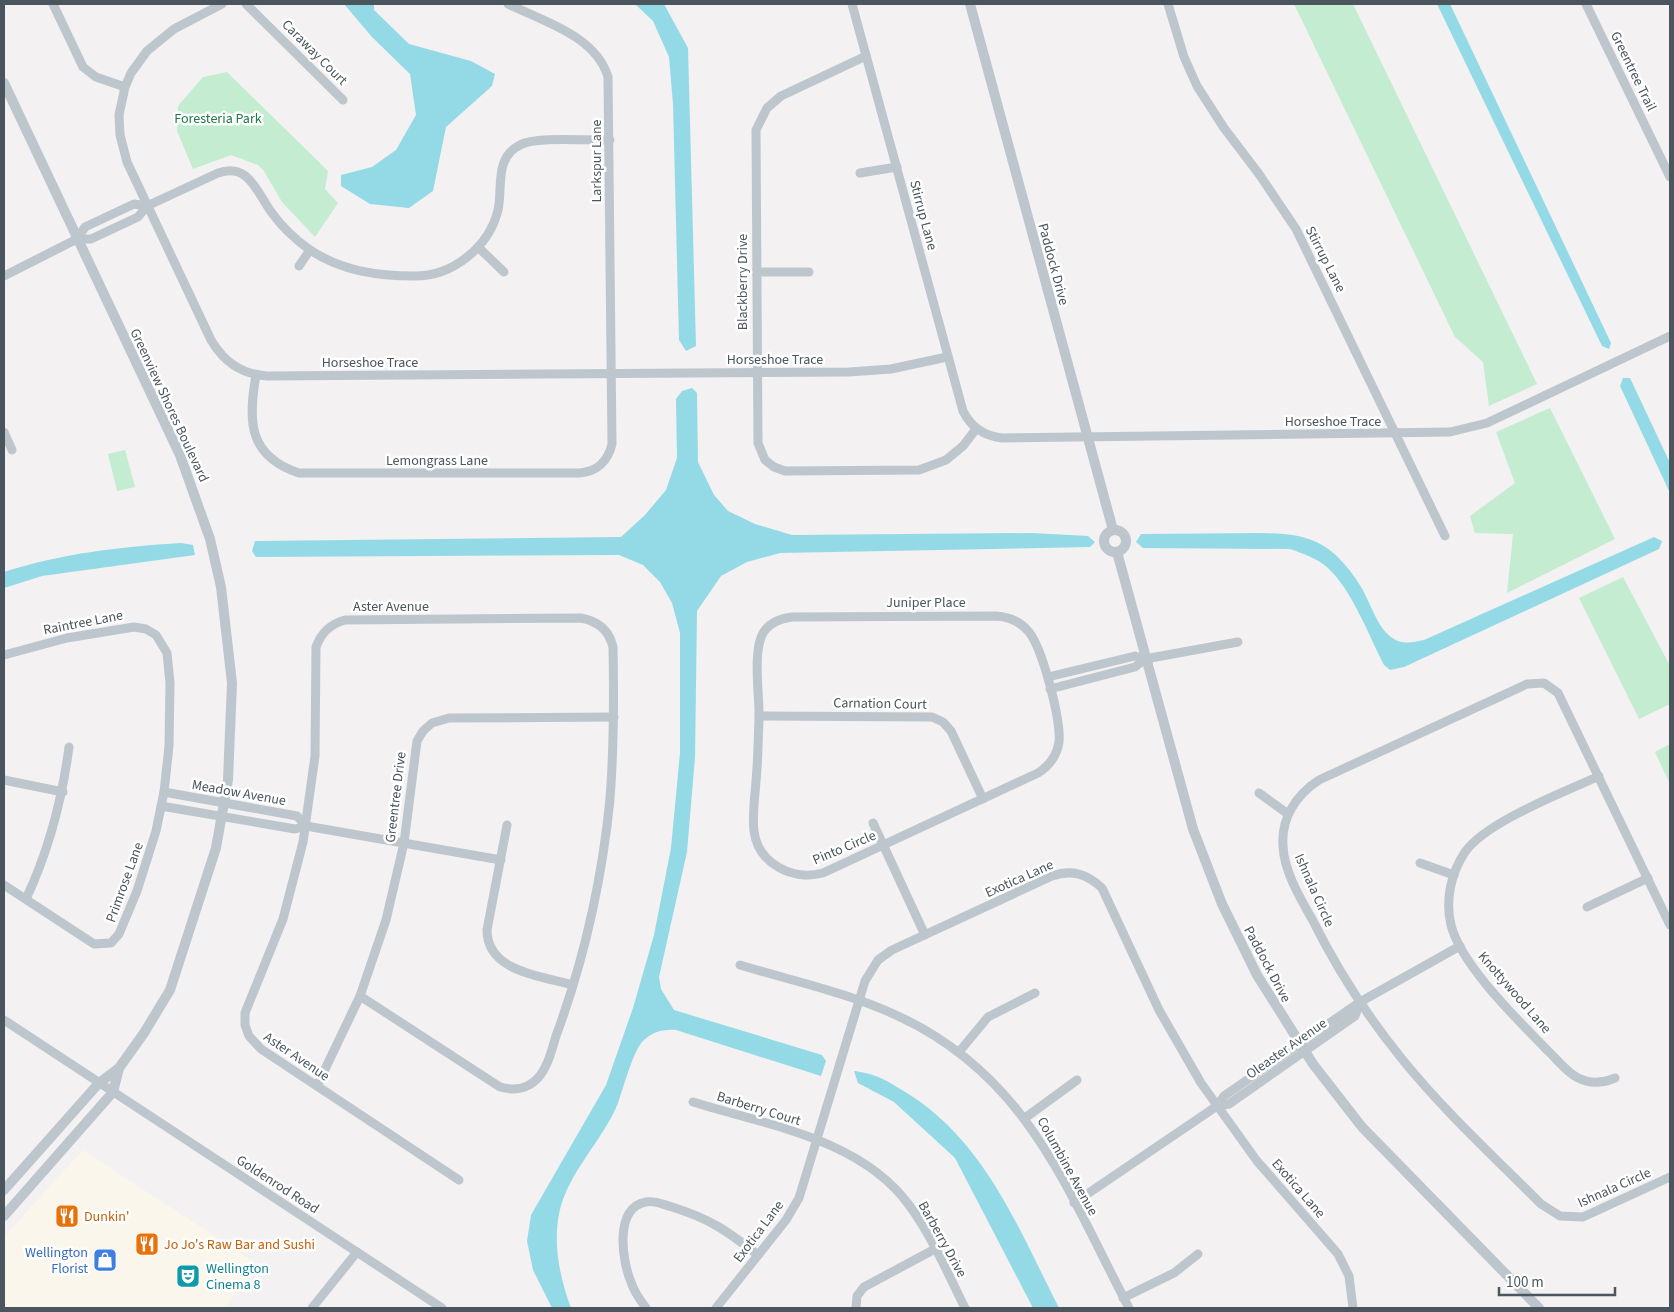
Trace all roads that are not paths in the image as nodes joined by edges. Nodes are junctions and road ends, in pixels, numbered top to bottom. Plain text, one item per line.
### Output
1 (53, 4) edge
2 (222, 4) edge
3 (246, 4) edge
4 (508, 4) edge
5 (852, 4) edge
6 (970, 4) edge
7 (1168, 4) edge
8 (1586, 4) edge
9 (866, 56) junction
10 (4, 82) edge
11 (125, 88) junction
12 (343, 100) dead end
13 (610, 140) junction
14 (896, 167) junction
15 (860, 173) dead end
16 (1670, 176) edge
17 (148, 206) junction
18 (77, 240) junction
19 (478, 247) junction
20 (310, 250) junction
21 (299, 266) dead end
22 (504, 272) dead end
23 (756, 272) junction
24 (809, 272) dead end
25 (4, 276) edge
26 (1670, 336) edge
27 (947, 356) junction
28 (757, 373) junction
29 (612, 374) junction
30 (256, 375) junction
31 (976, 429) junction
32 (4, 432) edge
33 (1396, 434) junction
34 (1086, 436) junction
35 (12, 450) dead end
36 (1113, 530) junction
37 (1445, 536) dead end
38 (1117, 552) junction
39 (771, 625) joint
40 (1238, 642) dead end
41 (4, 655) edge
42 (1145, 659) junction
43 (1048, 677) junction
44 (1050, 689) junction
45 (759, 716) junction
46 (614, 717) junction
47 (69, 746) dead end
48 (1599, 776) junction
49 (4, 780) edge
50 (62, 792) junction
51 (164, 792) junction
52 (1259, 794) dead end
53 (983, 799) junction
54 (225, 803) junction
55 (161, 806) junction
56 (1288, 814) junction
57 (222, 817) junction
58 (873, 823) dead end
59 (507, 825) dead end
60 (306, 826) junction
61 (404, 843) junction
62 (884, 845) junction
63 (501, 860) junction
64 (1420, 863) dead end
65 (1454, 875) junction
66 (1648, 878) junction
67 (4, 885) edge
68 (26, 899) junction
69 (1587, 907) dead end
70 (1670, 925) edge
71 (925, 935) junction
72 (1460, 946) junction
73 (740, 964) dead end
74 (574, 985) junction
75 (1035, 994) dead end
76 (360, 996) junction
77 (859, 1001) junction
78 (1360, 1002) junction
79 (4, 1020) edge
80 (1302, 1048) junction
81 (960, 1052) junction
82 (119, 1068) junction
83 (1614, 1078) dead end
84 (1076, 1080) dead end
85 (99, 1083) junction
86 (317, 1086) junction
87 (113, 1092) junction
88 (693, 1102) dead end
89 (1217, 1106) junction
90 (1026, 1118) junction
91 (817, 1140) junction
92 (1670, 1177) edge
93 (459, 1180) dead end
94 (4, 1190) edge
95 (1074, 1204) junction
96 (4, 1216) edge
97 (935, 1249) junction
98 (357, 1252) junction
99 (1198, 1254) dead end
100 (758, 1255) junction
101 (1123, 1298) junction
102 (312, 1308) edge
103 (442, 1308) edge
104 (646, 1308) edge
105 (716, 1308) edge
106 (856, 1308) edge
107 (965, 1308) edge
108 (1129, 1308) edge
109 (1353, 1308) edge
110 (1361, 1308) edge
111 (1539, 1308) edge

1 - 11 street
2 - 11 street, Horseshoe Trace
3 - 12 street, Caraway Court
4 - 13 street, Larkspur Lane
5 - 9 street, Stirrup Lane
6 - 34 street, Paddock Drive
7 - 33 street, Stirrup Lane
8 - 16 street, Greentree Trail
9 - 14 street, Stirrup Lane
9 - 23 street, Blackberry Drive
10 - 18 street, Greenview Shores Boulevard
11 - 17 street, Horseshoe Trace
13 - 19 street
13 - 29 street, Larkspur Lane
14 - 15 street
14 - 27 street, Stirrup Lane
17 - 18 street
17 - 18 street
17 - 20 street
17 - 30 street, Horseshoe Trace
18 - 25 street
18 - 54 street, Greenview Shores Boulevard
19 - 20 street
19 - 22 street
20 - 21 street
23 - 24 street
23 - 28 street, Blackberry Drive
26 - 33 street, Horseshoe Trace
27 - 28 street, Horseshoe Trace
27 - 31 street, Stirrup Lane
28 - 29 street, Horseshoe Trace
28 - 31 street, Blackberry Drive
29 - 30 street, Horseshoe Trace
29 - 30 street, Lemongrass Lane
31 - 34 street, Horseshoe Trace
32 - 35 street
33 - 34 street, Horseshoe Trace
33 - 37 street, Stirrup Lane
34 - 36 street, Paddock Drive
36 - 38 street
36 - 38 street
38 - 42 street, Paddock Drive
39 - 43 street, Juniper Place
39 - 45 street, Pinto Circle
40 - 42 street
41 - 51 street, Raintree Lane
42 - 43 street
42 - 44 street
42 - 80 street, Paddock Drive
43 - 44 street, Pinto Circle
44 - 53 street, Pinto Circle
45 - 53 street, Carnation Court
45 - 62 street, Pinto Circle
46 - 60 street, Aster Avenue
46 - 61 street, Greentree Drive
46 - 74 street, Aster Avenue
47 - 50 street
48 - 56 street, Ishnala Circle
48 - 65 street, Knottywood Lane
48 - 66 street, Ishnala Circle
49 - 50 street
50 - 68 street
51 - 54 street, Meadow Avenue
51 - 55 street, Primrose Lane
52 - 56 street
53 - 62 street, Pinto Circle
54 - 57 street, Greenview Shores Boulevard
54 - 60 street, Meadow Avenue
55 - 57 street, Meadow Avenue
55 - 68 street, Primrose Lane
56 - 78 street, Ishnala Circle
57 - 60 street, Meadow Avenue
57 - 82 street, Greenview Shores Boulevard
58 - 62 street
59 - 63 street
60 - 61 street, Meadow Avenue
60 - 86 street, Aster Avenue
61 - 63 street, Meadow Avenue
61 - 76 street, Greentree Drive
62 - 71 street
63 - 74 street
64 - 65 street
65 - 72 street, Knottywood Lane
66 - 69 street
66 - 70 street, Ishnala Circle
67 - 68 street, Primrose Lane
71 - 77 street, Exotica Lane
71 - 89 street, Exotica Lane
72 - 78 street, Oleaster Avenue
72 - 83 street, Knottywood Lane
73 - 77 street, Columbine Avenue
74 - 76 street, Aster Avenue
75 - 81 street
76 - 86 street, Greentree Drive
77 - 81 street, Columbine Avenue
77 - 91 street, Exotica Lane
78 - 80 street, Oleaster Avenue
78 - 92 street, Ishnala Circle
79 - 85 street, Goldenrod Road
80 - 89 street, Oleaster Avenue
80 - 111 street, Paddock Drive
81 - 90 street, Columbine Avenue
82 - 85 street, Greenview Shores Boulevard
82 - 87 street, Greenview Shores Boulevard
84 - 90 street
85 - 87 street, Goldenrod Road
85 - 94 street, Greenview Shores Boulevard
86 - 93 street, Aster Avenue
87 - 96 street, Greenview Shores Boulevard
87 - 98 street, Goldenrod Road
88 - 91 street, Barberry Court
89 - 95 street, Oleaster Avenue
89 - 109 street, Exotica Lane
90 - 95 street, Columbine Avenue
91 - 97 street, Barberry Drive
91 - 100 street, Exotica Lane
95 - 101 street, Columbine Avenue
97 - 106 street
97 - 107 street, Barberry Drive
98 - 102 street
98 - 103 street, Goldenrod Road
99 - 101 street
100 - 104 street
100 - 105 street, Exotica Lane
101 - 108 street, Columbine Avenue
109 - 110 street

